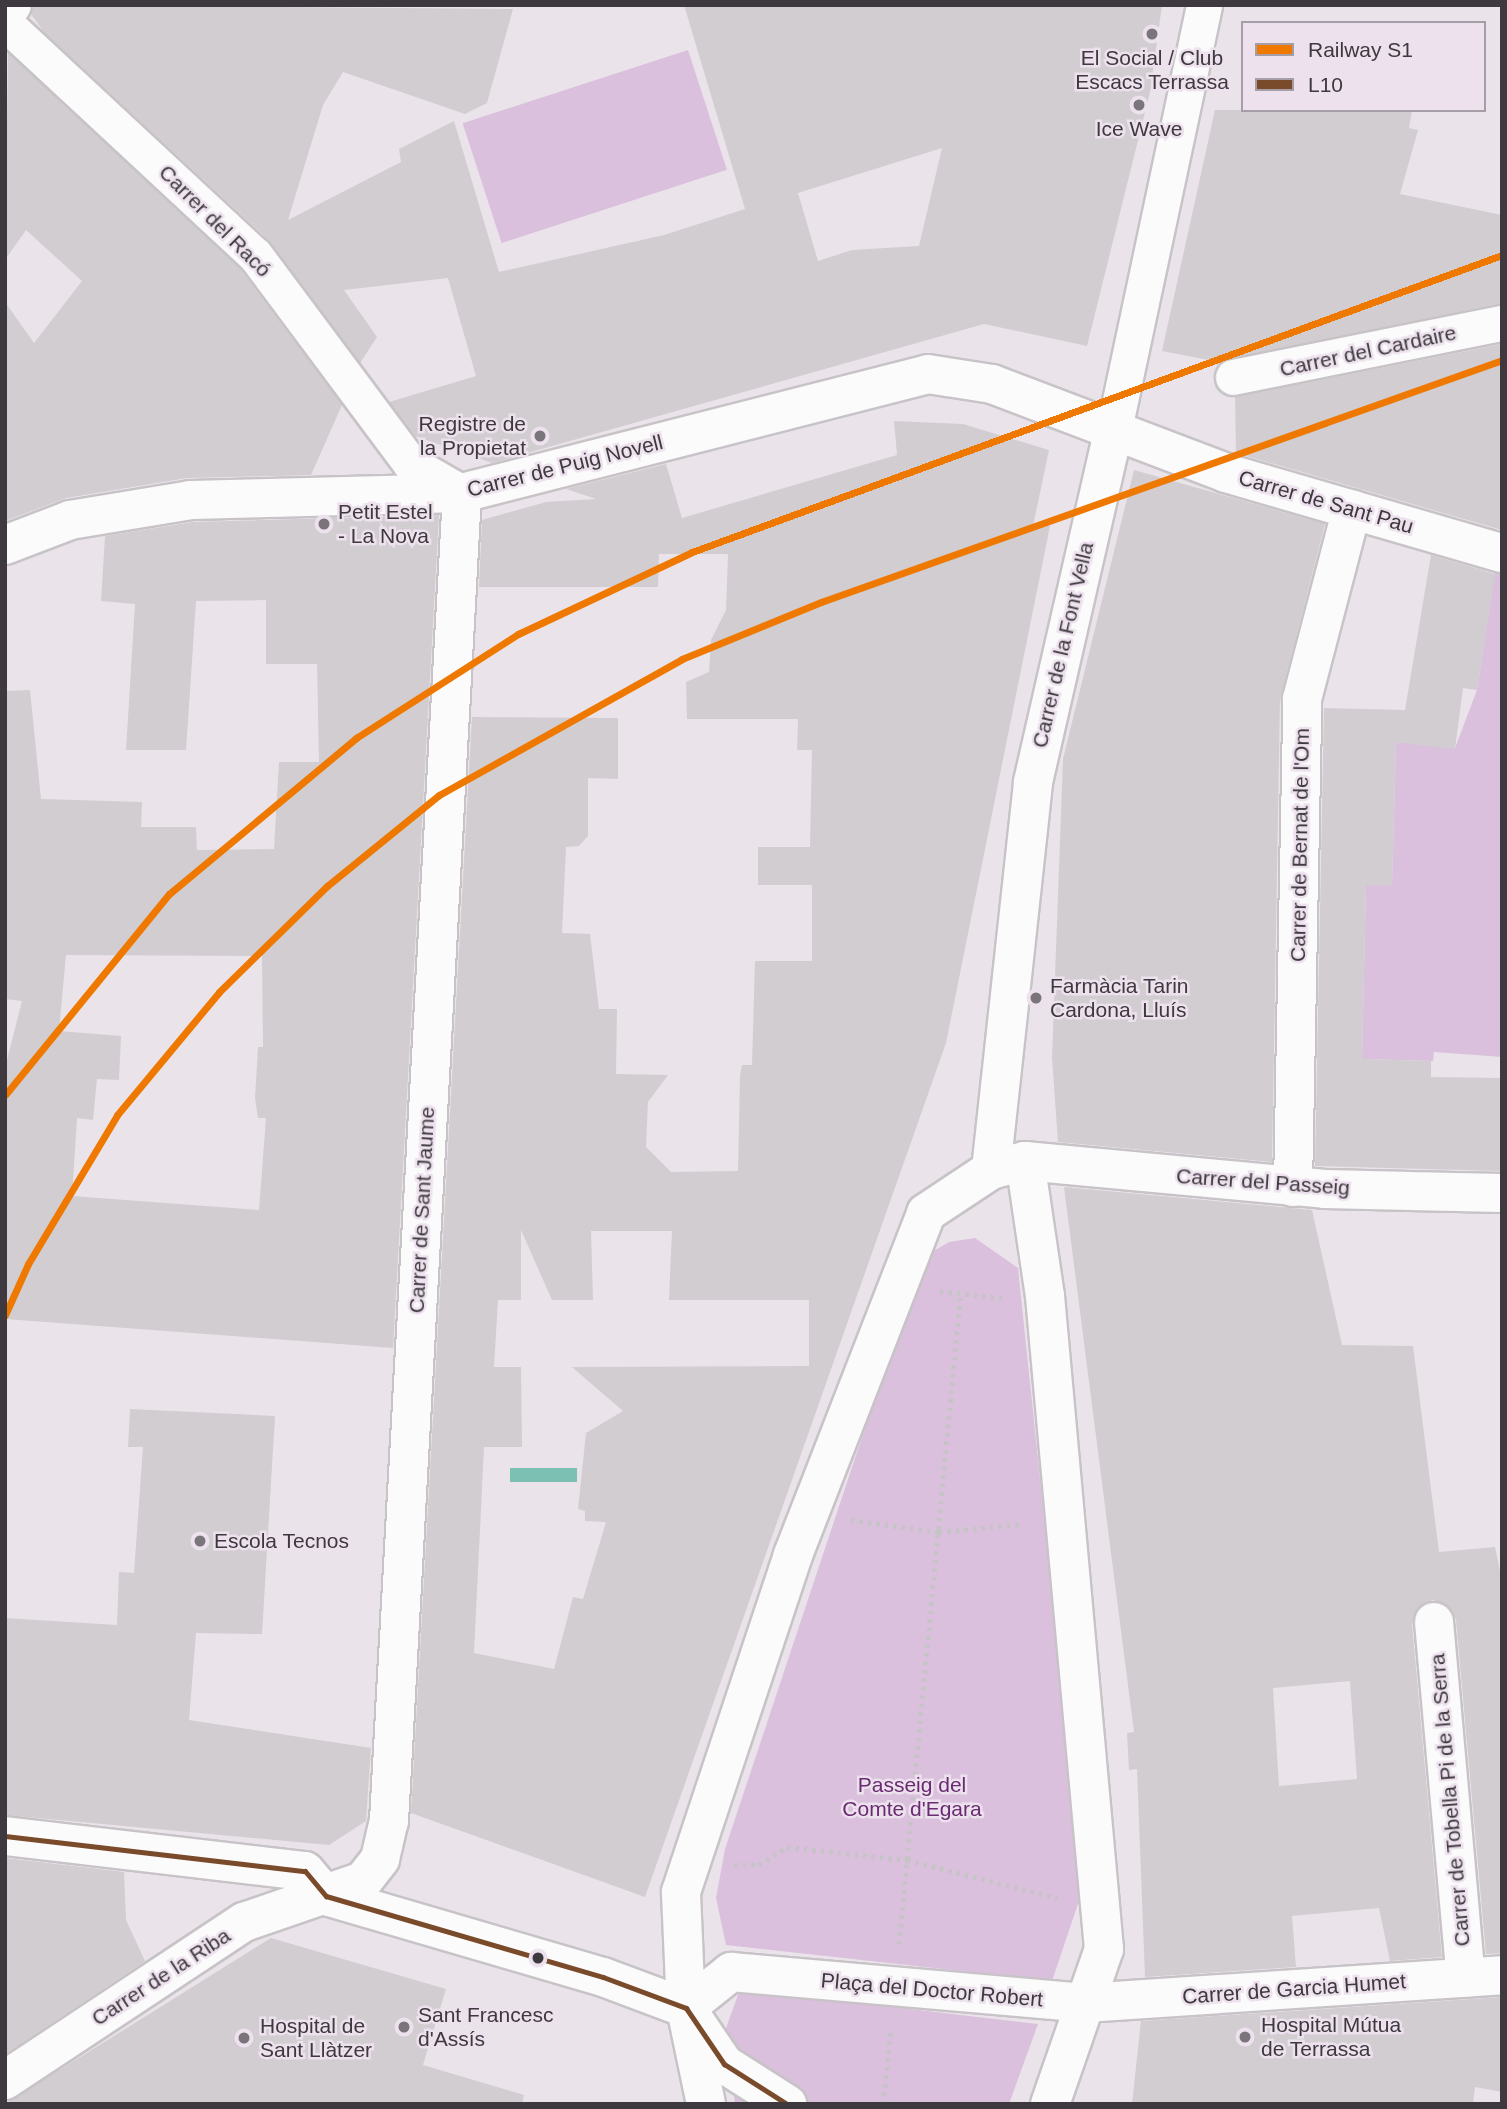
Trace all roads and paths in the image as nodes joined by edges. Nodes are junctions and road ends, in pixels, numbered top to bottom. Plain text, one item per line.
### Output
1 (12, 5) edge
2 (1204, 5) edge
3 (5, 15) edge
4 (5, 23) edge
5 (1502, 323) edge
6 (1233, 377) dead end
7 (1114, 429) junction
8 (462, 493) junction
9 (1352, 509) junction
10 (5, 545) edge
11 (1502, 553) edge
12 (1008, 1165) junction
13 (1293, 1186) junction
14 (1502, 1193) edge
15 (932, 1289) dead end
16 (960, 1298) junction
17 (1009, 1298) dead end
18 (850, 1520) dead end
19 (1032, 1524) dead end
20 (939, 1532) junction
21 (1434, 1622) dead end
22 (5, 1836) edge
23 (907, 1860) junction
24 (256, 1862) junction
25 (722, 1865) dead end
26 (326, 1896) junction
27 (1068, 1900) dead end
28 (261, 1914) junction
29 (898, 1959) dead end
30 (1484, 1977) edge
31 (1085, 2003) junction
32 (686, 2008) junction
33 (891, 2021) dead end
34 (5, 2080) edge
35 (706, 2104) edge
36 (787, 2104) edge
37 (883, 2104) edge
38 (1050, 2104) edge

1 - 3 street
2 - 7 street, Carrer de la Font Vella
4 - 8 street, Carrer del Racó
5 - 6 street, Carrer del Cardaire
7 - 8 street, Carrer de Puig Novell
7 - 9 street, Carrer de Sant Pau
7 - 12 street, Carrer de la Font Vella
8 - 10 street, Carrer de Puig Novell
8 - 26 street, Carrer de Sant Jaume
9 - 11 street, Carrer de Sant Pau
9 - 13 street, Carrer de Bernat de l'Om
12 - 13 street, Carrer del Passeig
12 - 31 street
12 - 32 street
13 - 14 street, Carrer del Passeig
15 - 16 path
16 - 17 path
16 - 20 path
18 - 20 path
19 - 20 path
20 - 23 path
21 - 30 street, Carrer de Tobella Pi de la Serra
22 - 24 street
23 - 25 path
23 - 27 path
23 - 29 path
24 - 26 street
24 - 28 street
26 - 28 street, Carrer de la Riba
26 - 32 street
28 - 34 street, Carrer de la Riba
30 - 31 street, Carrer de Garcia Humet
31 - 32 street, Plaça del Doctor Robert
31 - 38 street
32 - 35 street
32 - 36 street
33 - 37 path

